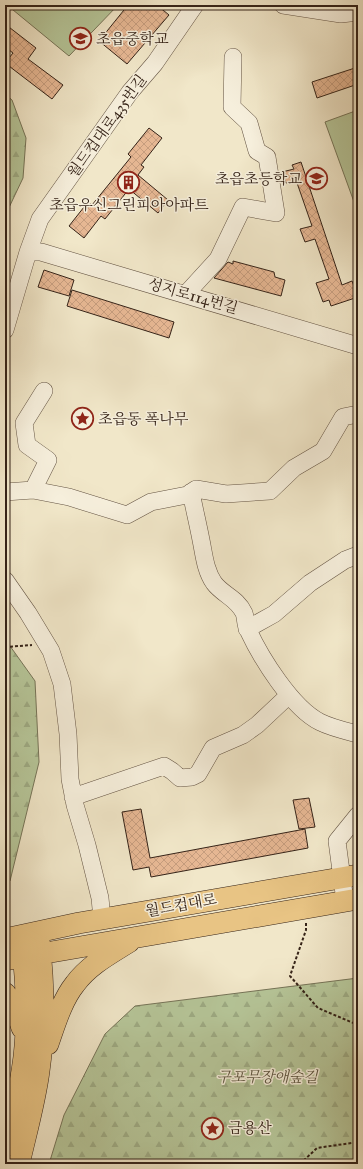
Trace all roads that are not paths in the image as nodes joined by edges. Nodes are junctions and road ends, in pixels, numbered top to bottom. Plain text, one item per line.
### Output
1 (195, 5) edge
2 (283, 5) edge
3 (358, 12) edge
4 (233, 57) dead end
5 (28, 252) junction
6 (186, 294) junction
7 (5, 330) edge
8 (358, 346) edge
9 (44, 391) dead end
10 (358, 414) edge
11 (33, 490) junction
12 (5, 492) edge
13 (191, 492) junction
14 (358, 555) edge
15 (5, 580) edge
16 (247, 629) junction
17 (289, 695) junction
18 (358, 734) edge
19 (73, 797) junction
20 (358, 815) edge
21 (350, 876) edge
22 (351, 900) edge
23 (102, 919) junction
24 (21, 935) edge
25 (138, 936) junction
26 (23, 957) edge
27 (5, 993) edge
28 (25, 1037) junction
29 (39, 1073) junction
30 (5, 1146) edge
31 (19, 1164) edge

1 - 5 street, 월드컵대로435번길
2 - 3 street
4 - 6 street
5 - 6 street, 성지로114번길
5 - 7 street, 월드컵대로435번길
6 - 8 street, 성지로114번길
9 - 11 street
10 - 13 street
11 - 12 street
11 - 13 street
13 - 16 street
14 - 16 street
15 - 19 street
16 - 17 street
17 - 18 street
17 - 19 street
19 - 23 street
20 - 21 street
21 - 22 street
21 - 23 main road, 월드컵대로
22 - 25 main road, 월드컵대로
23 - 24 main road, 월드컵대로
24 - 26 main road
25 - 26 main road, 월드컵대로
25 - 29 main road
26 - 28 main road
26 - 29 main road
27 - 28 main road
28 - 30 main road
29 - 31 main road

